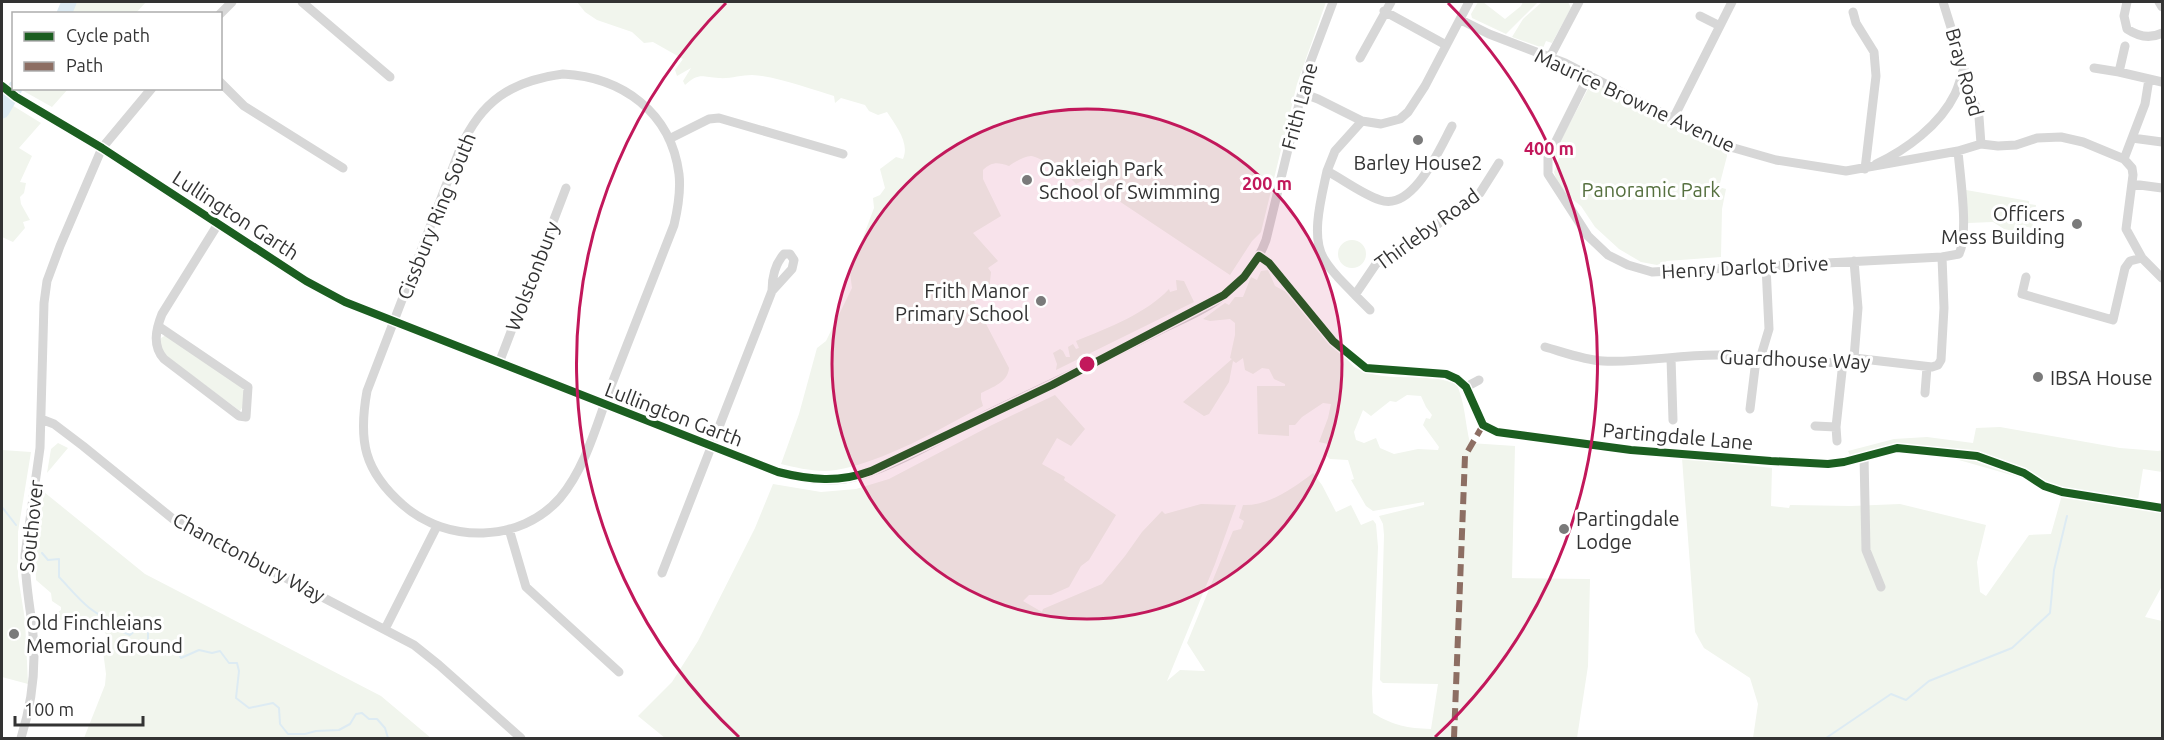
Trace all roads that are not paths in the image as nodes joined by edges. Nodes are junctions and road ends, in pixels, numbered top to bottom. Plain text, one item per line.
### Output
1 (302, 2) edge
2 (1333, 2) edge
3 (1390, 2) edge
4 (1468, 2) edge
5 (1579, 2) edge
6 (1732, 2) edge
7 (1943, 2) edge
8 (2127, 2) edge
9 (2158, 2) edge
10 (2163, 7) edge
11 (1384, 11) junction
12 (1853, 12) dead end
13 (1700, 16) dead end
14 (1461, 20) junction
15 (1720, 26) junction
16 (2163, 33) edge
17 (1446, 45) junction
18 (2125, 46) dead end
19 (1550, 57) junction
20 (1360, 58) dead end
21 (1964, 68) junction
22 (2094, 68) dead end
23 (2119, 72) junction
24 (1589, 75) junction
25 (390, 77) dead end
26 (2149, 79) junction
27 (2163, 82) edge
28 (222, 84) edge
29 (150, 90) edge
30 (8, 91) edge
31 (1302, 93) junction
32 (1673, 119) junction
33 (1362, 121) junction
34 (1452, 126) dead end
35 (2132, 138) junction
36 (669, 139) junction
37 (2163, 142) edge
38 (1981, 144) junction
39 (102, 148) junction
40 (1958, 151) junction
41 (843, 154) dead end
42 (2124, 159) junction
43 (1499, 163) dead end
44 (343, 168) dead end
45 (1865, 169) junction
46 (1327, 171) junction
47 (2132, 184) junction
48 (566, 188) dead end
49 (2163, 188) edge
50 (218, 224) junction
51 (1259, 256) junction
52 (1942, 257) junction
53 (2142, 258) junction
54 (1854, 261) junction
55 (1766, 266) junction
56 (1244, 277) joint
57 (2026, 277) dead end
58 (2163, 278) edge
59 (772, 291) dead end
60 (1355, 295) junction
61 (1370, 310) dead end
62 (394, 322) junction
63 (158, 326) junction
64 (1545, 347) dead end
65 (1671, 358) junction
66 (1854, 358) junction
67 (1758, 359) junction
68 (1843, 362) junction
69 (499, 363) junction
70 (1927, 367) junction
71 (1479, 380) dead end
72 (1466, 387) junction
73 (1925, 393) dead end
74 (605, 404) junction
75 (1750, 409) dead end
76 (41, 419) junction
77 (1673, 420) dead end
78 (1815, 426) dead end
79 (1836, 427) junction
80 (1837, 441) dead end
81 (710, 445) junction
82 (1864, 456) junction
83 (2163, 508) edge
84 (437, 526) junction
85 (509, 529) junction
86 (662, 573) dead end
87 (1881, 587) dead end
88 (386, 628) junction
89 (619, 672) dead end
90 (21, 738) edge
91 (521, 738) edge

1 - 25 street
2 - 31 street, Frith Lane
3 - 11 street
4 - 14 street
5 - 19 street
6 - 15 street
7 - 21 street, Bray Road
8 - 16 street
9 - 10 street
11 - 17 street
11 - 20 street
12 - 45 street
13 - 15 street
14 - 17 street
14 - 19 street, Maurice Browne Avenue
15 - 32 street
17 - 33 street
18 - 23 street
19 - 24 street, Maurice Browne Avenue
21 - 38 street, Bray Road
21 - 45 street
22 - 23 street
23 - 26 street
24 - 32 street, Maurice Browne Avenue
24 - 55 street, Henry Darlot Drive
26 - 27 street
26 - 35 street
28 - 44 street
29 - 39 street
30 - 39 street, Lullington Garth
31 - 33 street
31 - 51 street, Frith Lane
32 - 45 street, Maurice Browne Avenue
33 - 46 street
34 - 46 street
35 - 37 street
35 - 42 street
36 - 41 street
36 - 62 street, Cissbury Ring South
36 - 74 street, Cissbury Ring South
38 - 40 street, Maurice Browne Avenue
38 - 42 street, Maurice Browne Avenue
39 - 50 street, Lullington Garth
39 - 76 street
40 - 45 street, Maurice Browne Avenue
40 - 52 street
42 - 47 street
43 - 60 street, Thirleby Road
46 - 60 street
47 - 49 street
47 - 53 street
48 - 69 street, Wolstonbury
50 - 62 street, Lullington Garth
50 - 63 street
51 - 56 street, Frith Lane
51 - 72 street
52 - 54 street, Henry Darlot Drive
52 - 70 street
53 - 57 street
53 - 58 street
54 - 55 street, Henry Darlot Drive
54 - 66 street
55 - 67 street
56 - 81 street, Lullington Garth
59 - 81 street
60 - 61 street
62 - 69 street, Lullington Garth
62 - 84 street, Cissbury Ring South
63 - 63 street
64 - 65 street, Guardhouse Way
65 - 67 street, Guardhouse Way
65 - 77 street
66 - 68 street, Guardhouse Way
66 - 70 street, Guardhouse Way
67 - 68 street, Guardhouse Way
67 - 75 street
68 - 79 street
69 - 74 street, Lullington Garth
70 - 73 street
71 - 72 street
72 - 82 street, Partingdale Lane
74 - 81 street, Lullington Garth
74 - 85 street, Cissbury Ring South
76 - 88 street, Chanctonbury Way
76 - 90 street, Southover
78 - 79 street
79 - 80 street
81 - 86 street
82 - 83 street, Partingdale Lane
82 - 87 street
84 - 85 street, Cissbury Ring South
84 - 88 street
85 - 89 street
88 - 91 street, Chanctonbury Way

